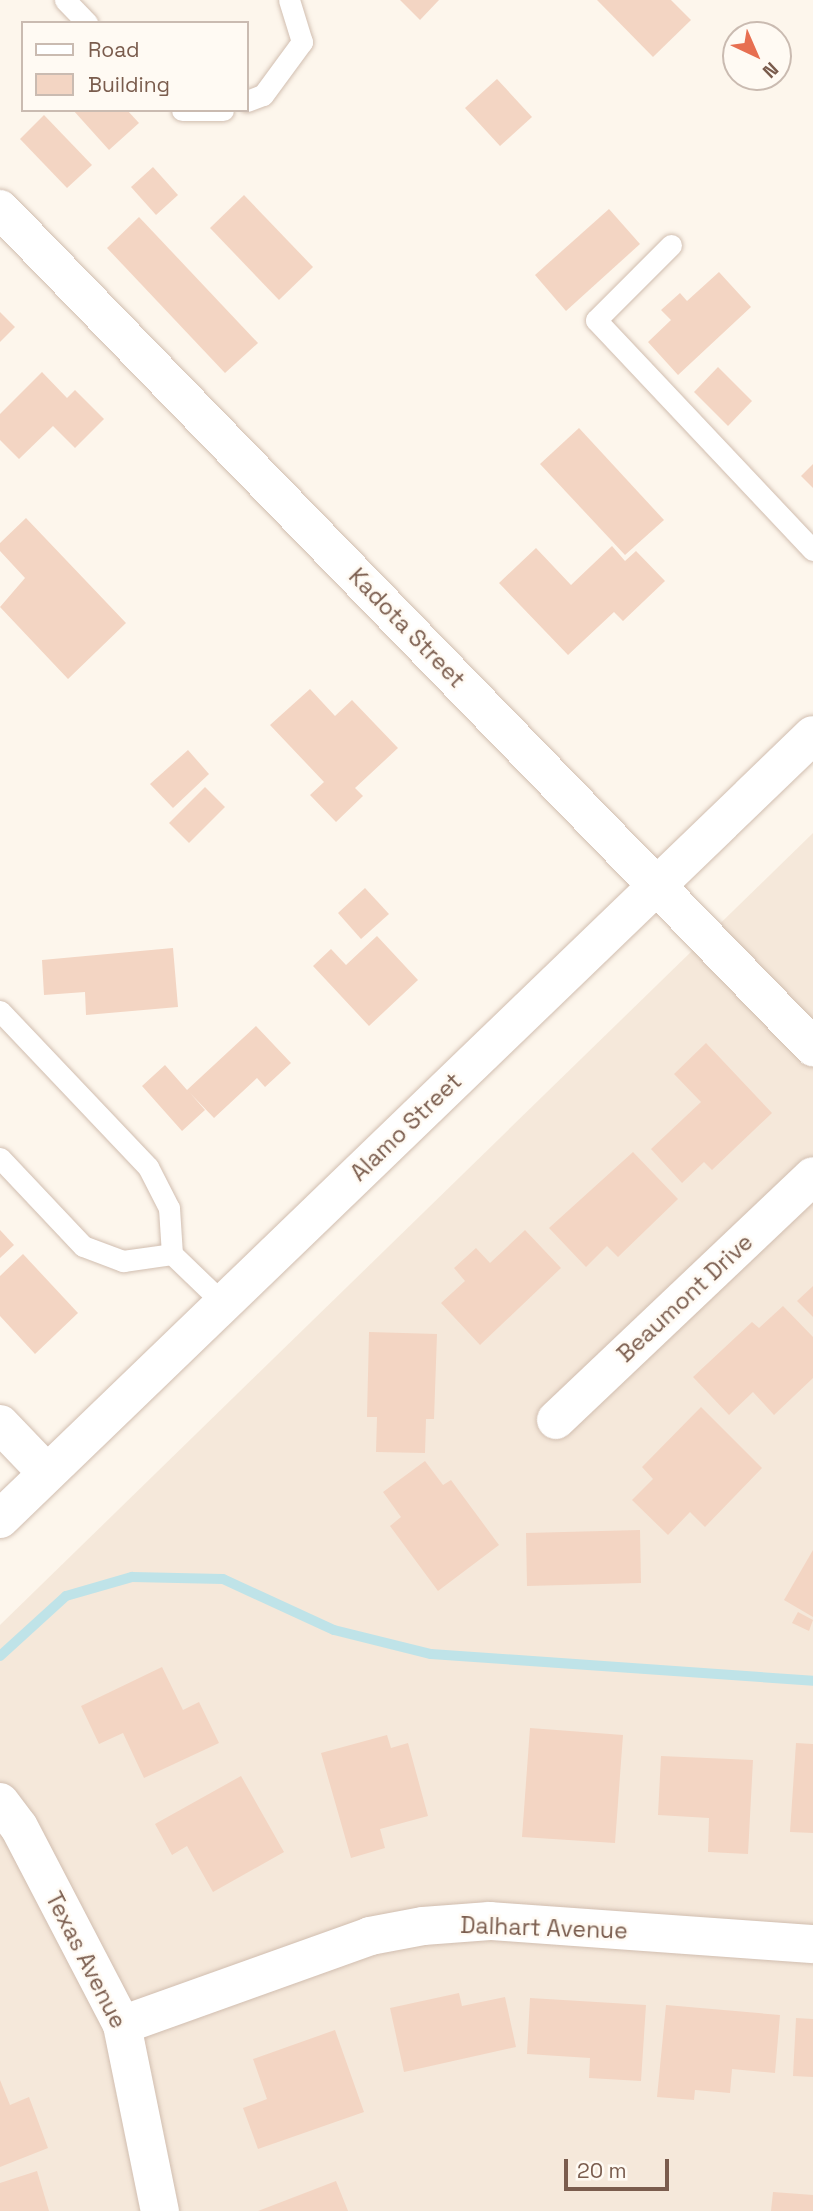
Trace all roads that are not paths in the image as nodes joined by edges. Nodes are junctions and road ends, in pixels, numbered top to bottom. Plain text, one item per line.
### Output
1 (65, 0) edge
2 (289, 0) edge
3 (85, 21) edge
4 (248, 101) edge
5 (0, 209) edge
6 (671, 245) dead end
7 (813, 550) edge
8 (813, 735) edge
9 (657, 885) junction
10 (0, 1011) edge
11 (813, 1047) edge
12 (0, 1158) edge
13 (813, 1176) edge
14 (172, 1254) junction
15 (223, 1303) junction
16 (556, 1420) dead end
17 (0, 1424) edge
18 (46, 1472) junction
19 (0, 1519) edge
20 (0, 1802) edge
21 (813, 1944) edge
22 (122, 2025) junction
23 (160, 2211) edge

1 - 3 lane
2 - 4 lane
5 - 9 street, Kadota Street
6 - 7 lane
8 - 9 street, Alamo Street
9 - 11 street, Kadota Street
9 - 15 street, Alamo Street
10 - 14 lane
12 - 14 lane
13 - 16 street, Beaumont Drive
14 - 15 lane
15 - 18 street, Alamo Street
17 - 18 street
18 - 19 street, Alamo Street
20 - 22 street, Texas Avenue
21 - 22 street, Dalhart Avenue
22 - 23 street, Texas Avenue

